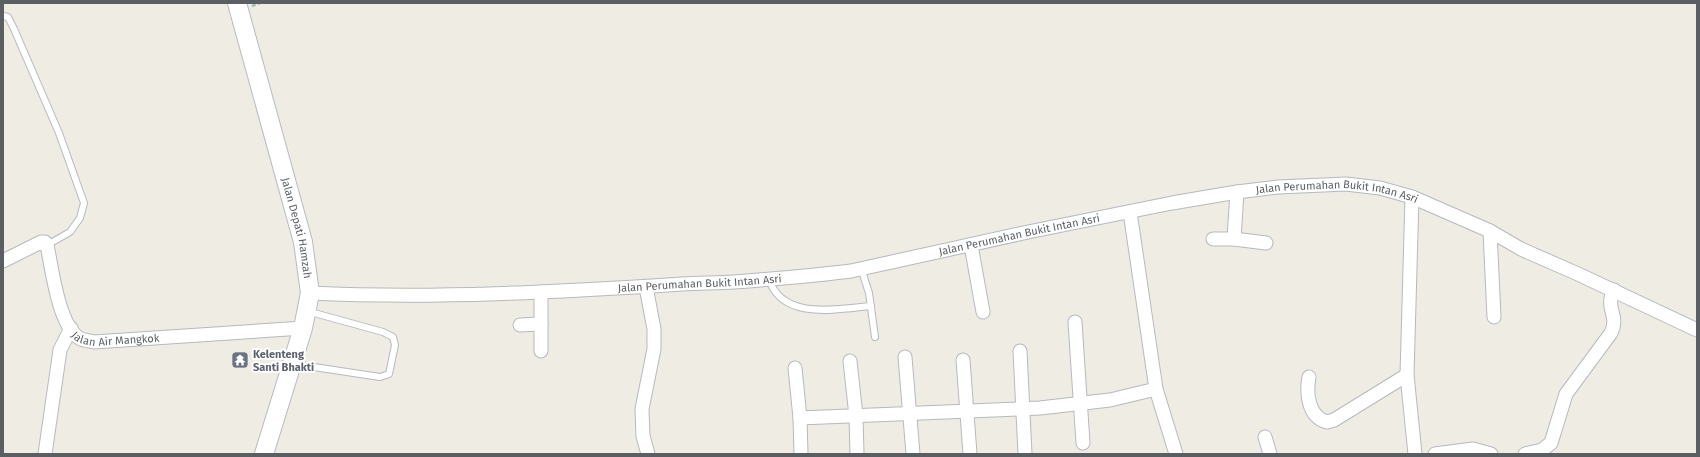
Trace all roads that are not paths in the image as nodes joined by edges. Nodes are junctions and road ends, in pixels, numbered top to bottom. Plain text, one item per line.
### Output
1 (237, 3) edge
2 (3, 16) edge
3 (1237, 192) junction
4 (1412, 197) junction
5 (1130, 212) junction
6 (1490, 231) junction
7 (1234, 239) junction
8 (1213, 240) dead end
9 (1266, 243) dead end
10 (47, 245) junction
11 (971, 245) junction
12 (3, 262) edge
13 (861, 268) junction
14 (769, 279) junction
15 (646, 287) junction
16 (1614, 290) junction
17 (541, 292) junction
18 (310, 293) junction
19 (871, 306) junction
20 (306, 310) junction
21 (983, 312) dead end
22 (1494, 318) dead end
23 (1075, 322) dead end
24 (541, 324) junction
25 (520, 325) dead end
26 (71, 328) junction
27 (302, 328) junction
28 (1697, 330) edge
29 (875, 337) dead end
30 (541, 351) dead end
31 (1020, 351) dead end
32 (905, 358) dead end
33 (963, 360) dead end
34 (850, 361) dead end
35 (292, 363) junction
36 (795, 368) dead end
37 (1407, 374) junction
38 (1309, 377) dead end
39 (1156, 388) junction
40 (1081, 404) junction
41 (1024, 409) junction
42 (967, 411) junction
43 (910, 414) junction
44 (856, 416) junction
45 (800, 418) junction
46 (1265, 437) dead end
47 (1083, 443) dead end
48 (45, 454) edge
49 (264, 454) edge
50 (648, 454) edge
51 (800, 454) edge
52 (857, 454) edge
53 (913, 454) edge
54 (970, 454) edge
55 (1025, 454) edge
56 (1176, 454) edge
57 (1270, 454) edge
58 (1415, 454) edge
59 (1435, 454) edge
60 (1491, 454) edge
61 (1525, 454) edge

1 - 18 main road, Jalan Depati Hamzah
2 - 10 lane
3 - 4 street, Jalan Perumahan Bukit Intan Asri
3 - 5 street, Jalan Perumahan Bukit Intan Asri
3 - 7 street
4 - 6 street, Jalan Perumahan Bukit Intan Asri
4 - 37 street
5 - 11 street, Jalan Perumahan Bukit Intan Asri
5 - 39 street
6 - 16 street, Jalan Perumahan Bukit Intan Asri
6 - 22 street
7 - 8 street
7 - 9 street
10 - 12 street
10 - 26 street, Jalan Air Mangkok
11 - 13 street, Jalan Perumahan Bukit Intan Asri
11 - 21 street
13 - 14 street, Jalan Perumahan Bukit Intan Asri
13 - 19 lane
14 - 15 street, Jalan Perumahan Bukit Intan Asri
14 - 19 lane
15 - 17 street, Jalan Perumahan Bukit Intan Asri
15 - 50 street
16 - 28 street, Jalan Perumahan Bukit Intan Asri
16 - 61 street
17 - 18 street, Jalan Perumahan Bukit Intan Asri
17 - 24 street
18 - 20 main road, Jalan Depati Hamzah
19 - 29 lane
20 - 27 main road, Jalan Depati Hamzah
20 - 35 lane
23 - 40 street
24 - 25 street
24 - 30 street
26 - 27 street, Jalan Air Mangkok
26 - 48 street
27 - 35 main road, Jalan Depati Hamzah
31 - 41 street
32 - 43 street
33 - 42 street
34 - 44 street
35 - 49 main road, Jalan Depati Hamzah
36 - 45 street
37 - 38 street
37 - 58 street
39 - 40 street
39 - 56 street
40 - 41 street
40 - 47 street
41 - 42 street
41 - 55 street
42 - 43 street
42 - 54 street
43 - 44 street
43 - 53 street
44 - 45 street
44 - 52 street
45 - 51 street
46 - 57 street
59 - 60 street

